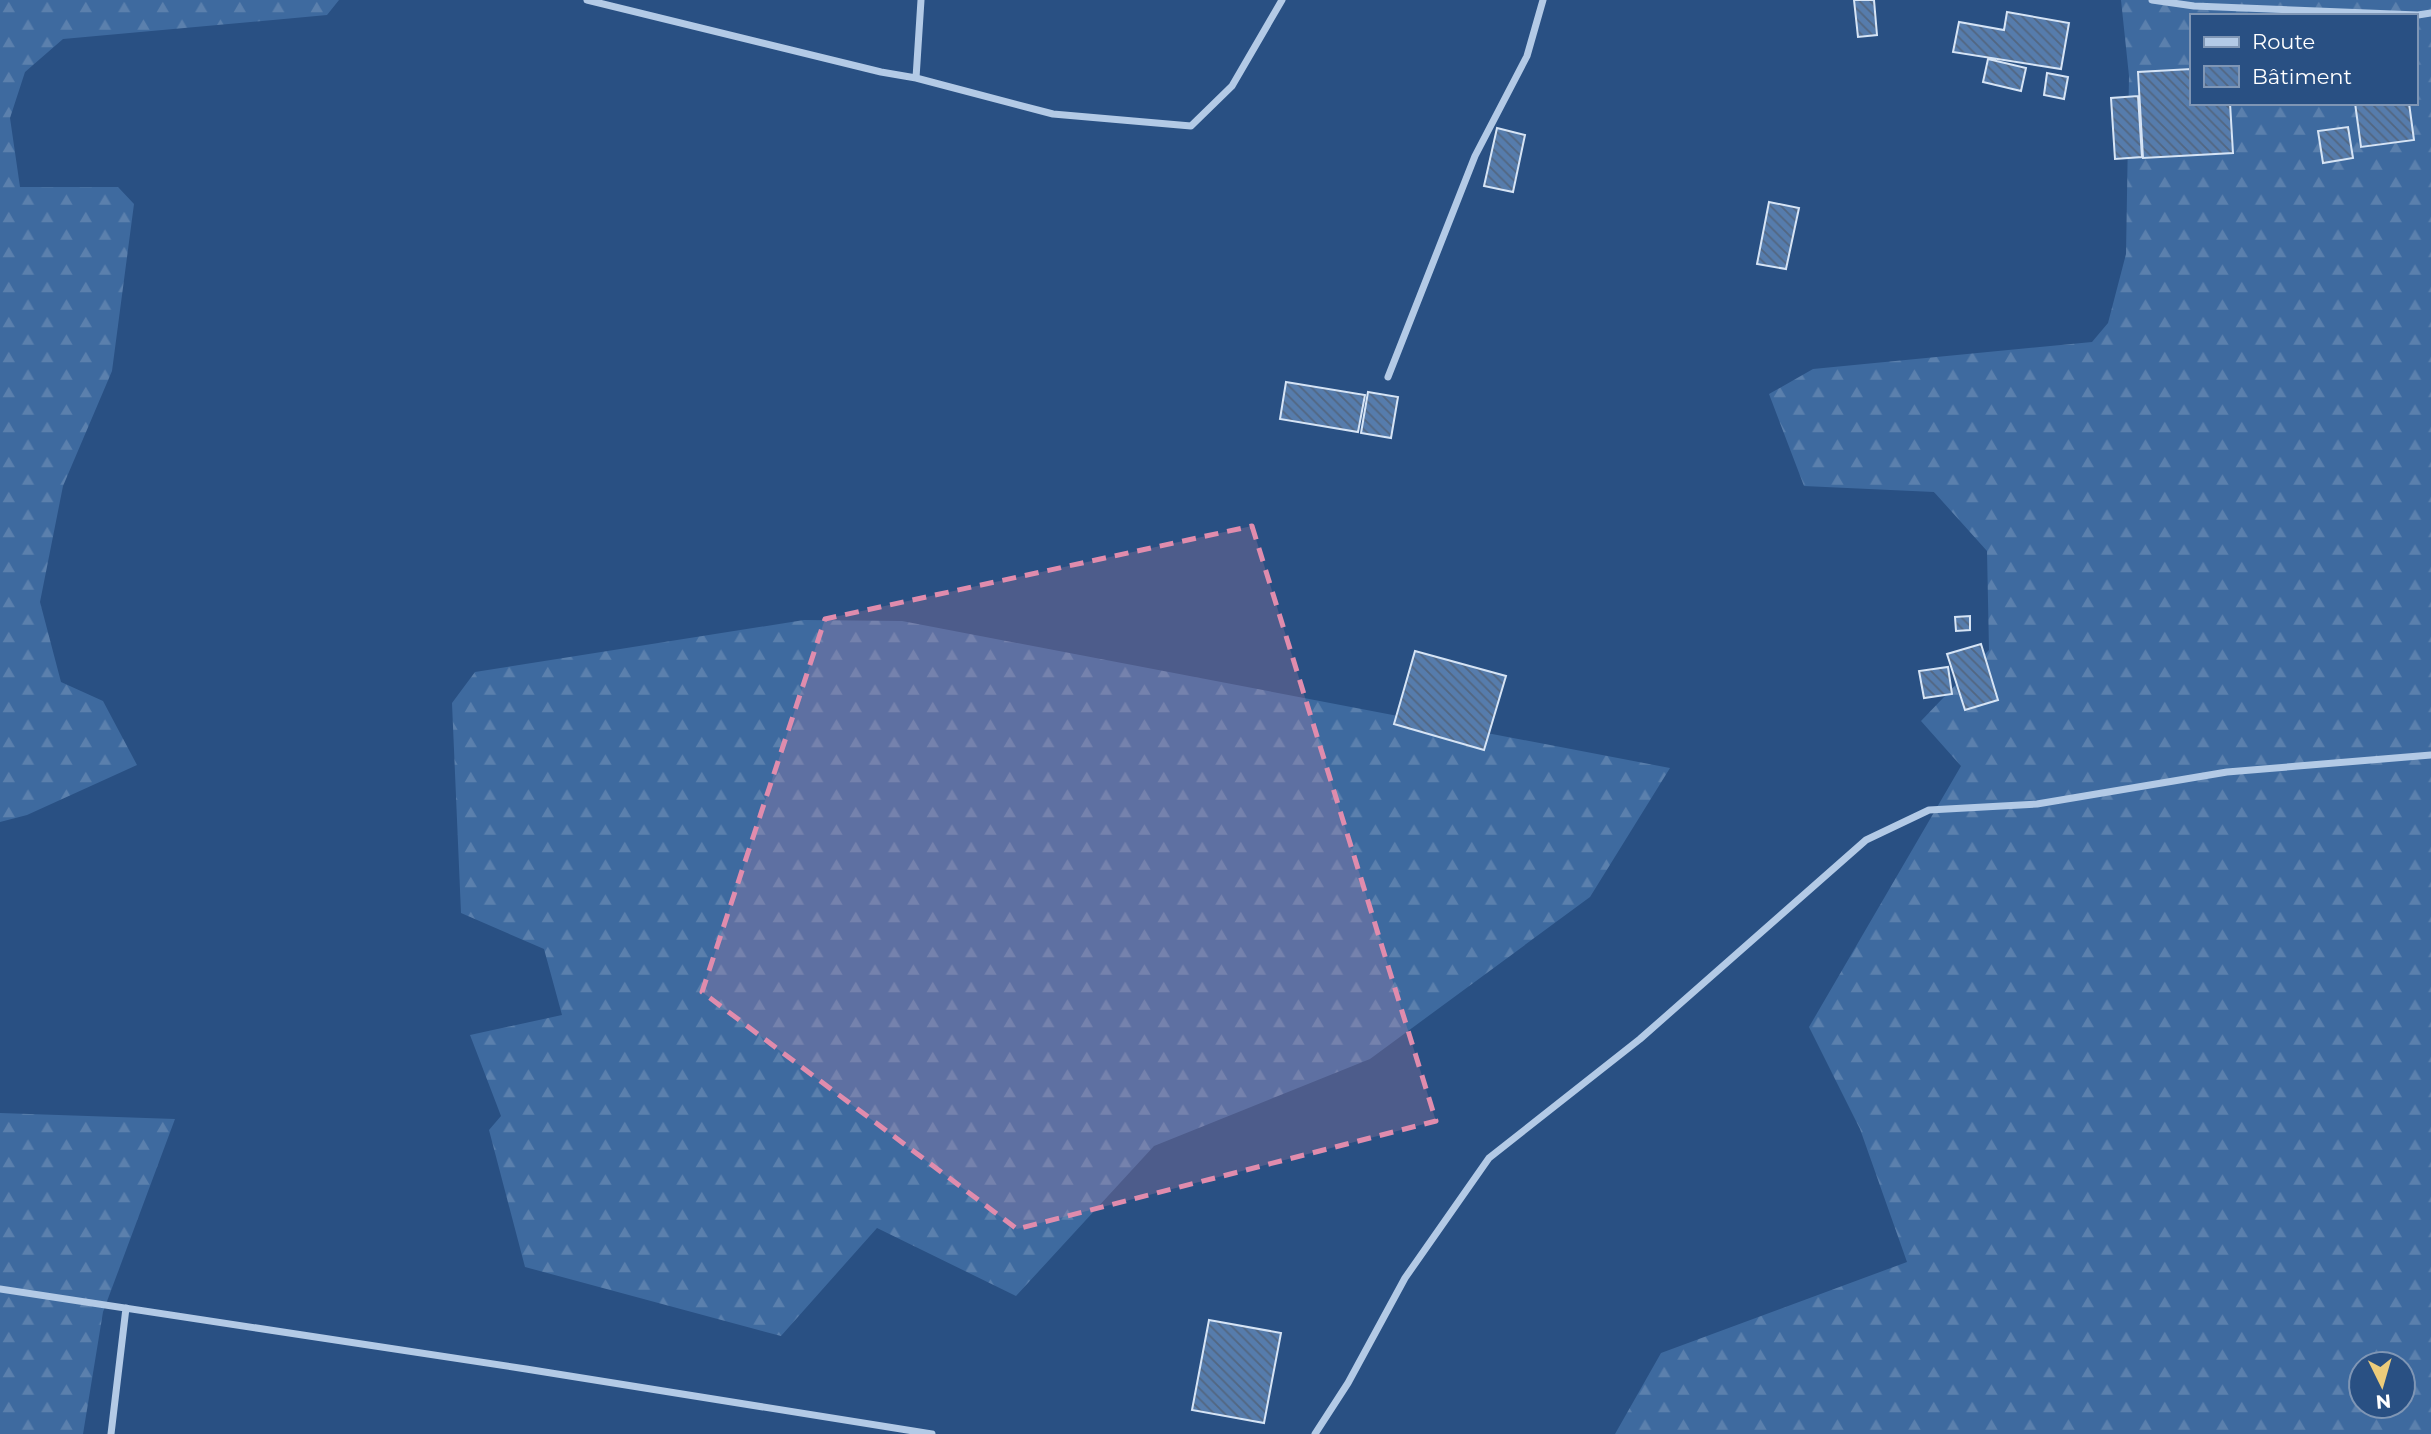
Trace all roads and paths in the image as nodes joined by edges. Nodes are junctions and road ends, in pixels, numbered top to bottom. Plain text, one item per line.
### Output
1 (587, 0) edge
2 (921, 0) edge
3 (1282, 0) edge
4 (1543, 0) edge
5 (2152, 0) edge
6 (2393, 14) edge
7 (916, 78) junction
8 (1388, 377) dead end
9 (2431, 755) edge
10 (0, 1289) edge
11 (126, 1308) junction
12 (111, 1434) edge
13 (932, 1434) edge
14 (1315, 1434) edge

1 - 7 street
2 - 7 street
3 - 7 street
4 - 8 street
5 - 6 street
9 - 14 street
10 - 11 street
11 - 12 street
11 - 13 street

